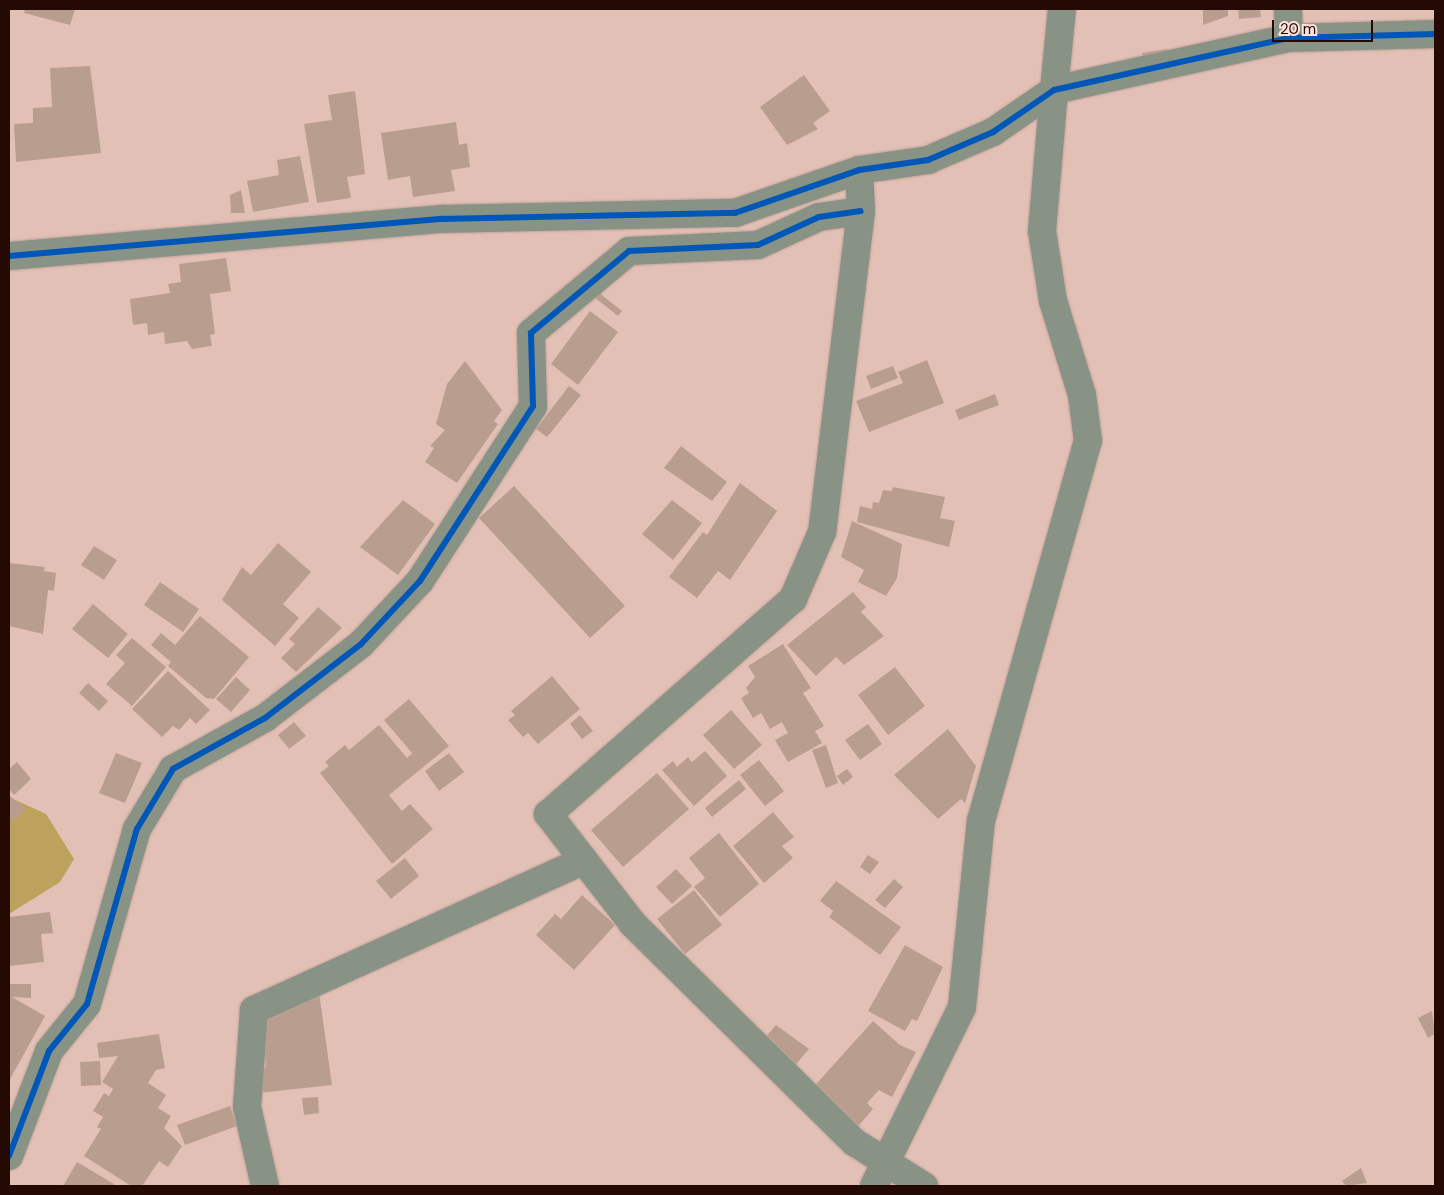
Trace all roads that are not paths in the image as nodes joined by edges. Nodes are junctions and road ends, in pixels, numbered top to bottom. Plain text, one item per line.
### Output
1 (1062, 9) edge
2 (1288, 9) edge
3 (1435, 34) edge
4 (1289, 38) junction
5 (1054, 90) junction
6 (859, 170) junction
7 (861, 211) junction
8 (9, 256) edge
9 (584, 860) junction
10 (9, 1156) edge
11 (888, 1161) junction
12 (266, 1186) edge
13 (874, 1186) edge
14 (924, 1186) edge

1 - 5 street
2 - 4 street
3 - 4 street
4 - 5 street
5 - 6 street
5 - 11 street
6 - 7 street
6 - 8 street
7 - 9 street
7 - 10 street
9 - 11 street
9 - 12 street
11 - 13 street
11 - 14 street

